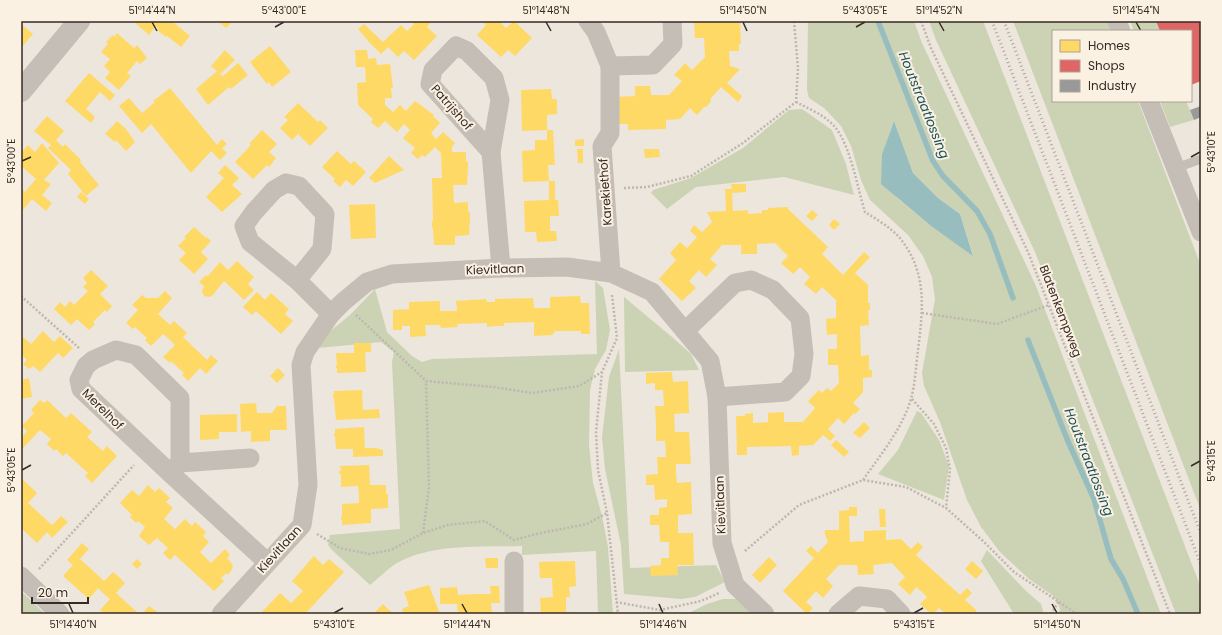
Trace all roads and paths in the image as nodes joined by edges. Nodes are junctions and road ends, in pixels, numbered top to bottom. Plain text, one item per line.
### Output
1 (79, 21) edge
2 (588, 21) edge
3 (672, 21) edge
4 (794, 21) edge
5 (921, 21) edge
6 (610, 66) junction
7 (21, 91) edge
8 (796, 102) junction
9 (1149, 102) edge
10 (491, 152) junction
11 (1201, 158) edge
12 (1176, 168) junction
13 (605, 188) junction
14 (1201, 232) edge
15 (501, 268) junction
16 (611, 273) junction
17 (297, 280) junction
18 (21, 296) edge
19 (1049, 305) junction
20 (337, 308) junction
21 (922, 313) junction
22 (685, 331) junction
23 (93, 360) junction
24 (602, 372) junction
25 (426, 381) junction
26 (717, 397) junction
27 (911, 398) junction
28 (147, 452) junction
29 (250, 458) dead end
30 (175, 468) junction
31 (863, 480) junction
32 (946, 508) junction
33 (606, 513) junction
34 (302, 525) junction
35 (424, 533) junction
36 (514, 561) dead end
37 (267, 562) junction
38 (729, 565) junction
39 (29, 574) edge
40 (735, 584) junction
41 (1059, 601) junction
42 (616, 602) junction
43 (60, 614) edge
44 (221, 614) edge
45 (514, 614) edge
46 (618, 614) edge
47 (765, 614) edge
48 (838, 614) edge
49 (901, 614) edge
50 (1052, 614) edge
51 (1077, 614) edge
52 (1170, 614) edge

1 - 7 street
2 - 6 street, Karekiethof
3 - 6 street
4 - 8 path
5 - 19 path, Blatenkempweg
6 - 13 street, Karekiethof
8 - 13 path
8 - 21 path
9 - 12 street
10 - 10 street, Patrijshof
10 - 15 street, Patrijshof
11 - 12 lane
12 - 14 street
13 - 16 street, Karekiethof
15 - 16 street, Kievitlaan
15 - 20 street, Kievitlaan
16 - 22 street, Kievitlaan
16 - 24 path
17 - 17 street
17 - 20 street
18 - 23 path
19 - 21 path
19 - 52 path, Blatenkempweg
20 - 25 path
20 - 34 street, Kievitlaan
21 - 27 path
22 - 26 street, Kievitlaan
22 - 26 street
23 - 28 street, Merelhof
23 - 30 street, Merelhof
24 - 25 path
24 - 33 path
25 - 35 path
26 - 38 street, Kievitlaan
27 - 31 path
27 - 32 path
28 - 30 street, Merelhof
28 - 39 path
29 - 30 street
30 - 37 street, Merelhof
31 - 32 path
31 - 38 path
32 - 41 path
33 - 35 path
33 - 42 path
34 - 35 path
34 - 37 street, Kievitlaan
36 - 45 street
37 - 44 street, Kievitlaan
38 - 40 street, Kievitlaan
39 - 43 street
40 - 42 path
40 - 47 street, Kievitlaan
41 - 50 path
41 - 51 path
42 - 46 path
48 - 49 street

